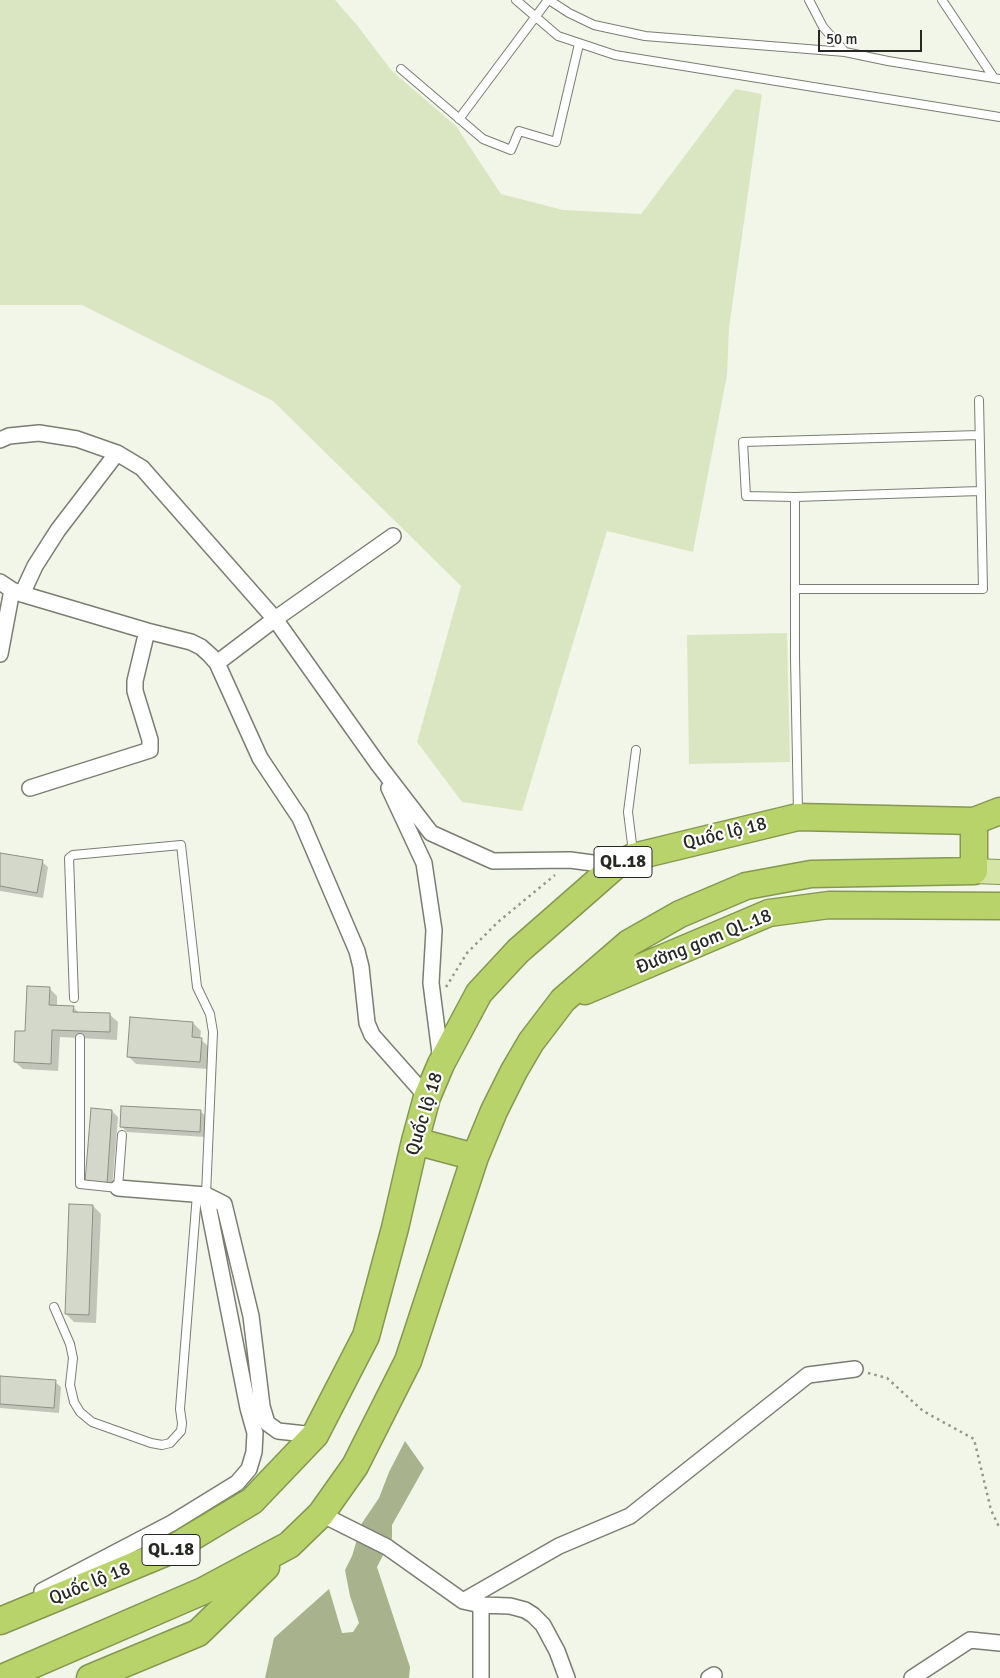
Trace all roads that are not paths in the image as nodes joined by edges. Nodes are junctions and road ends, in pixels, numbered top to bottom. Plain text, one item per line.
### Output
1 (516, 0) edge
2 (548, 0) edge
3 (809, 0) edge
4 (942, 0) edge
5 (535, 17) junction
6 (579, 44) junction
7 (845, 52) junction
8 (401, 69) dead end
9 (997, 78) edge
10 (1000, 117) edge
11 (459, 119) junction
12 (979, 400) dead end
13 (979, 434) junction
14 (0, 440) edge
15 (117, 453) junction
16 (980, 491) junction
17 (795, 497) junction
18 (393, 536) dead end
19 (11, 589) edge
20 (795, 589) junction
21 (275, 619) junction
22 (146, 631) junction
23 (0, 654) edge
24 (217, 663) junction
25 (636, 750) dead end
26 (378, 764) junction
27 (30, 788) dead end
28 (1000, 811) edge
29 (798, 817) junction
30 (974, 821) junction
31 (1000, 821) edge
32 (624, 861) junction
33 (974, 871) junction
34 (1000, 872) edge
35 (1000, 906) edge
36 (74, 998) dead end
37 (564, 1000) junction
38 (80, 1038) dead end
39 (441, 1064) junction
40 (427, 1097) junction
41 (122, 1135) dead end
42 (415, 1141) junction
43 (475, 1157) junction
44 (118, 1188) junction
45 (202, 1195) junction
46 (54, 1307) dead end
47 (854, 1369) road end
48 (315, 1435) junction
49 (322, 1514) junction
50 (289, 1544) junction
51 (462, 1601) junction
52 (481, 1605) junction
53 (0, 1614) edge
54 (0, 1621) edge
55 (1000, 1643) edge
56 (2, 1678) edge
57 (90, 1678) edge
58 (481, 1678) edge
59 (568, 1678) edge
60 (912, 1678) edge

1 - 5 lane
2 - 5 lane
2 - 7 lane
3 - 7 lane
4 - 9 lane
5 - 6 lane
5 - 11 lane
6 - 10 lane
6 - 11 lane
7 - 9 lane
8 - 11 lane
12 - 13 lane
13 - 16 lane
13 - 17 lane
14 - 15 street
15 - 19 street
15 - 21 street
16 - 17 lane
16 - 20 lane
17 - 20 lane
18 - 21 street
19 - 22 street
19 - 23 street
20 - 29 lane
21 - 24 street
21 - 26 street
22 - 24 street
22 - 27 street
24 - 40 street
25 - 32 lane
26 - 32 street
26 - 39 street
28 - 30 highway
29 - 30 highway, Quốc lộ 18 / QL.18
29 - 32 highway, Quốc lộ 18 / QL.18
30 - 31 main road, Quốc lộ 18 / QL.18
30 - 33 highway
32 - 39 highway, Quốc lộ 18 / QL.18
33 - 34 main road, QL.18
33 - 37 highway, QL.18
35 - 37 highway, Đường gom QL.18 / QL.18
36 - 45 lane
37 - 43 highway, QL.18
38 - 44 lane
39 - 40 highway, Quốc lộ 18 / QL.18
40 - 42 highway, Quốc lộ 18 / QL.18
41 - 44 lane
42 - 43 highway
42 - 48 highway, Quốc lộ 18 / QL.18
43 - 49 highway, QL.18
44 - 45 street
45 - 46 lane
45 - 48 street
45 - 53 street
47 - 51 street
48 - 54 highway, Quốc lộ 18 / QL.18
49 - 50 highway, QL.18
49 - 51 street
50 - 56 highway, QL.18
50 - 57 highway
51 - 52 street
52 - 58 street
52 - 59 street
55 - 60 street

